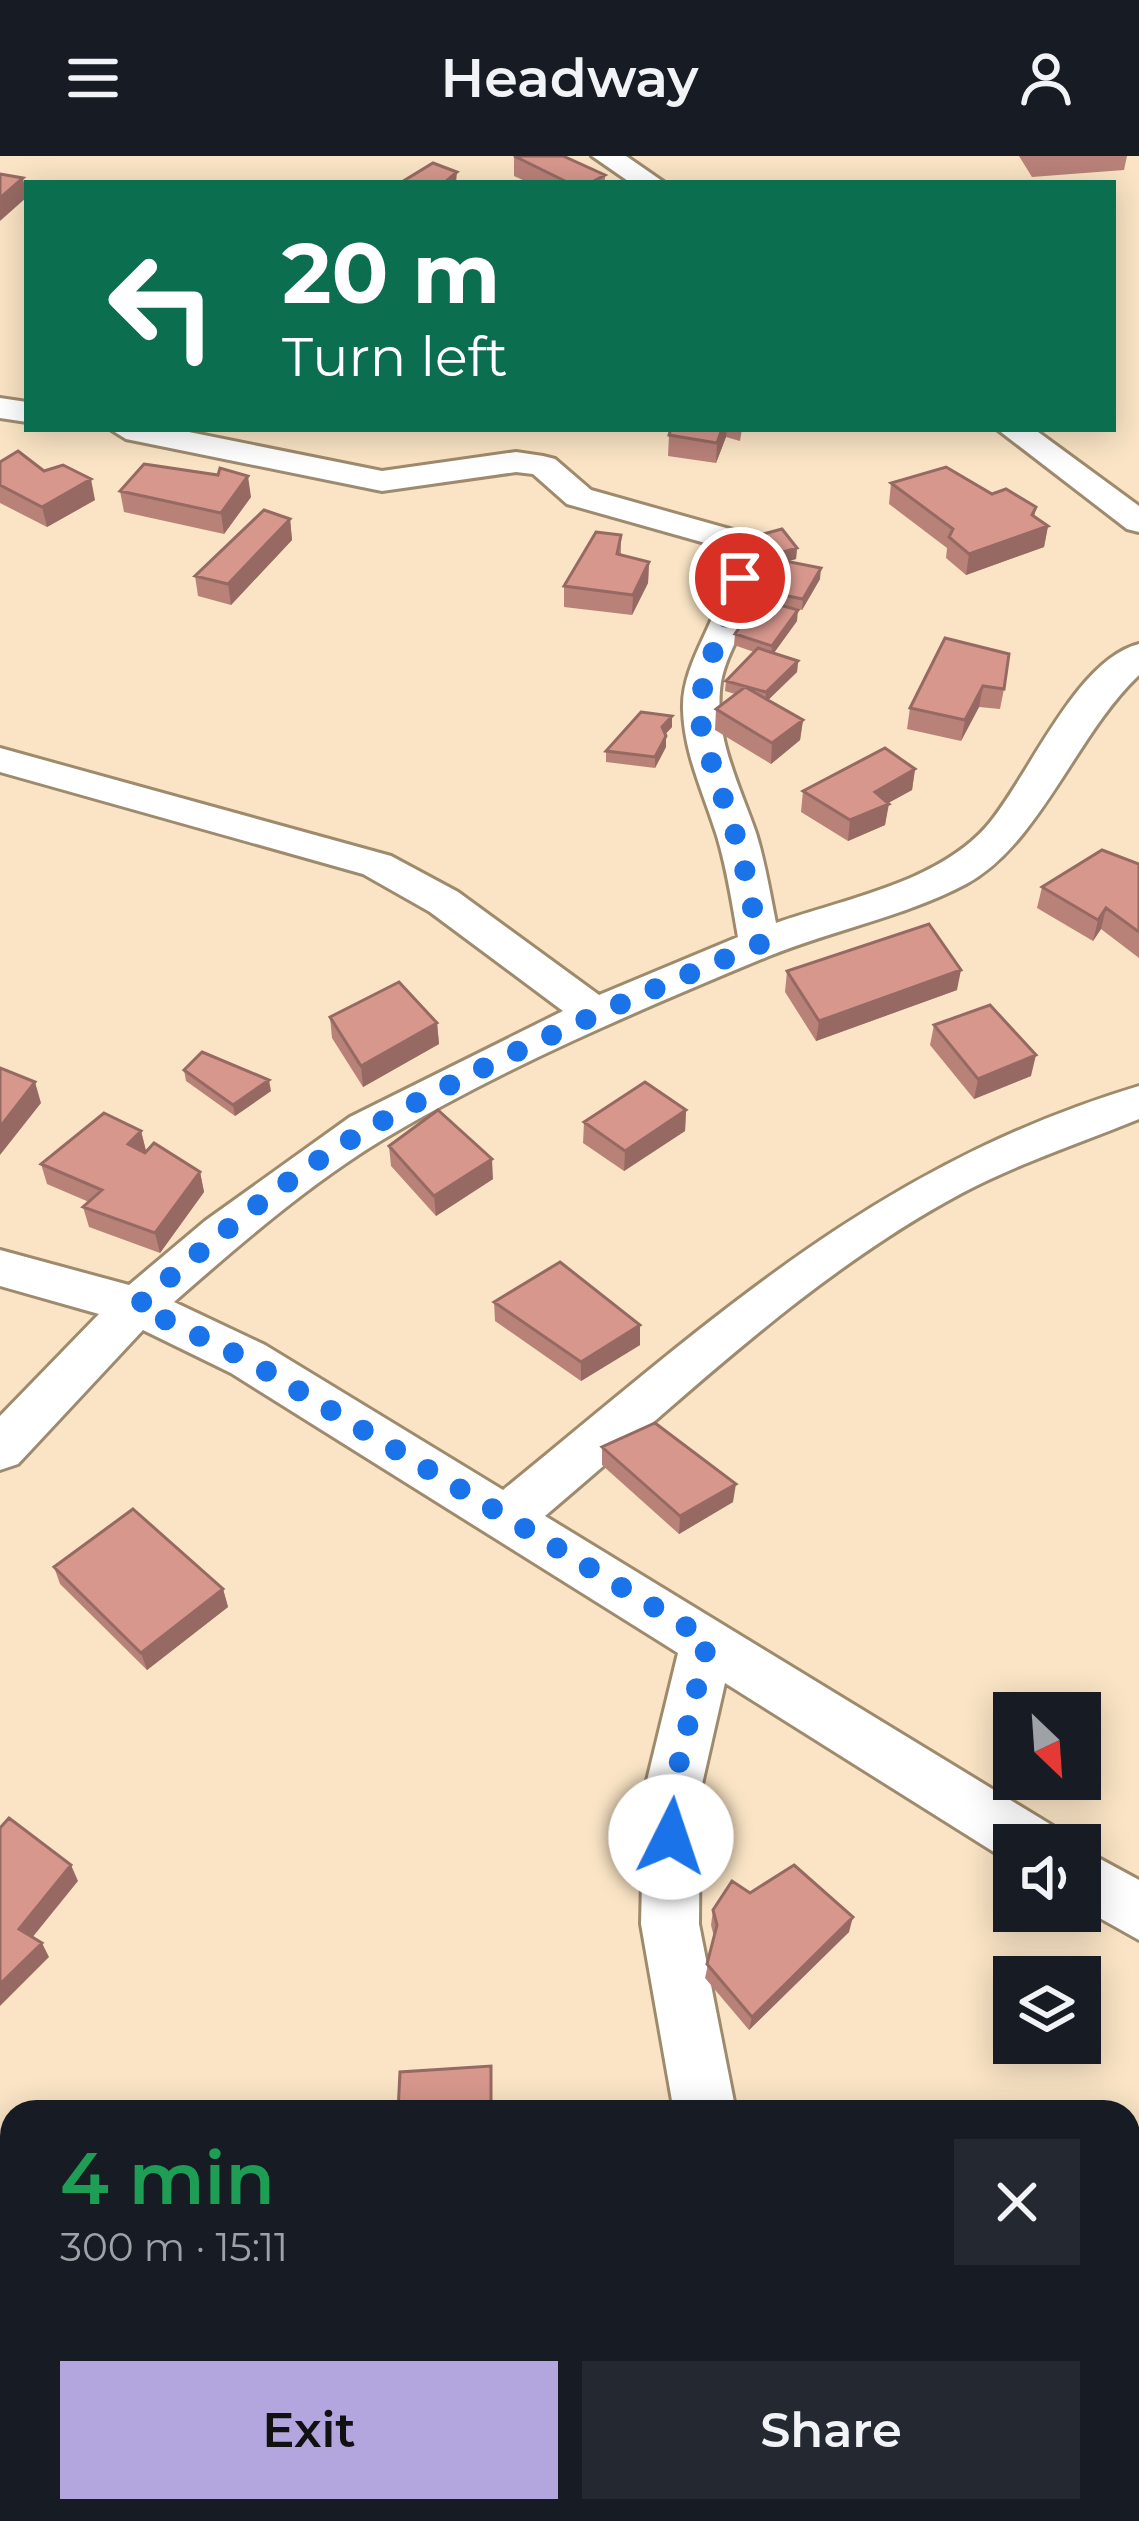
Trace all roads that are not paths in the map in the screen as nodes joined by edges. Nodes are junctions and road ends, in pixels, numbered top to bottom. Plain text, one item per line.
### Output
1 (607, 156) edge
2 (646, 180) edge
3 (142, 432) edge
4 (1017, 432) edge
5 (1139, 522) edge
6 (1139, 655) edge
7 (0, 760) edge
8 (760, 944) junction
9 (596, 1012) junction
10 (1139, 1102) edge
11 (0, 1268) edge
12 (137, 1306) junction
13 (0, 1449) edge
14 (507, 1517) junction
15 (708, 1640) junction
16 (1000, 1824) edge
17 (1101, 1888) edge
18 (1139, 1912) edge
19 (703, 2100) edge

1 - 2 street
3 - 8 street
4 - 5 street
6 - 8 street
7 - 9 street
8 - 9 street
9 - 12 street
10 - 14 street
11 - 12 street
12 - 13 street
12 - 14 street
14 - 15 street
15 - 16 street
15 - 19 street
17 - 18 street

